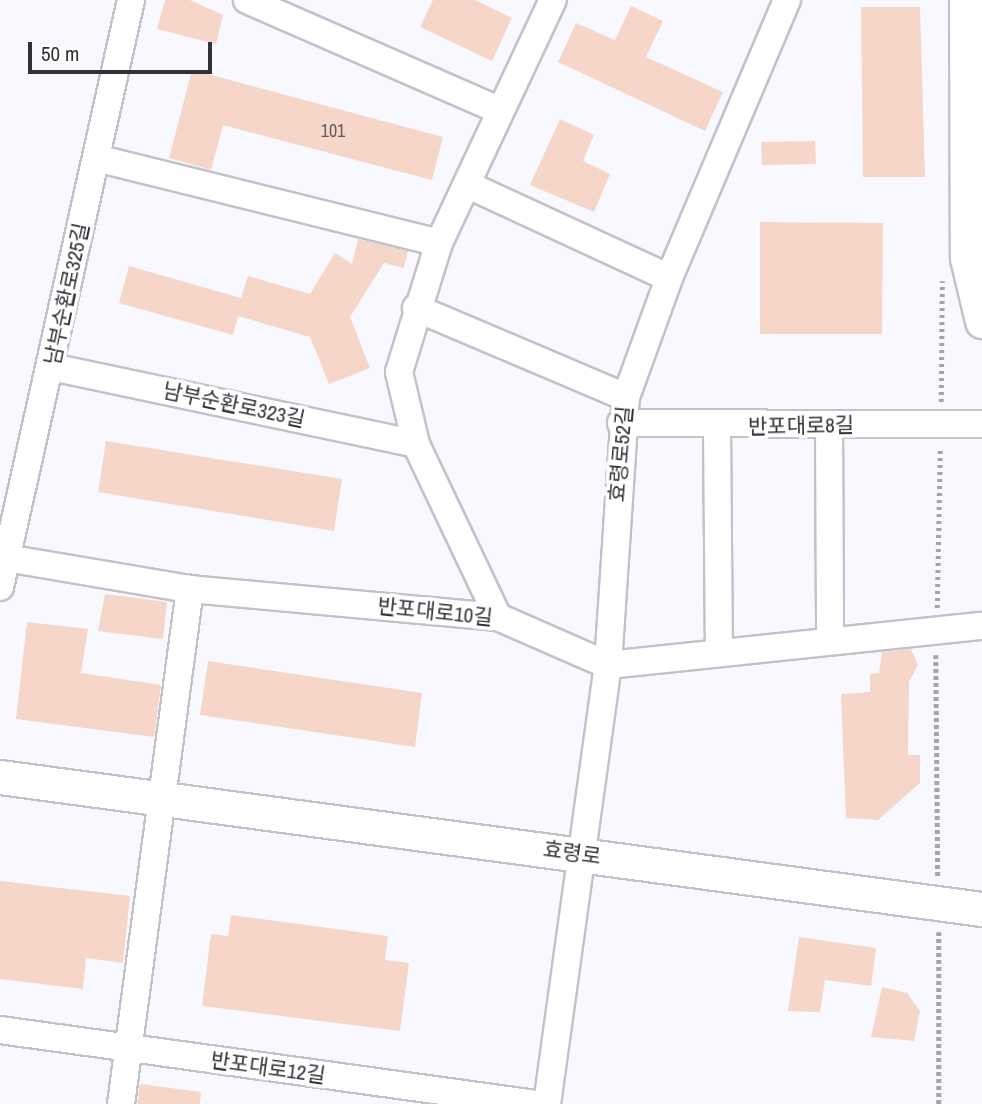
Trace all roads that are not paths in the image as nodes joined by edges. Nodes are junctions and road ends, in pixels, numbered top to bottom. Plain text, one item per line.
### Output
1 (131, 0) edge
2 (247, 0) edge
3 (553, 0) edge
4 (788, 0) edge
5 (965, 0) edge
6 (499, 110) junction
7 (96, 158) junction
8 (468, 185) junction
9 (439, 243) junction
10 (669, 278) junction
11 (416, 308) junction
12 (982, 321) edge
13 (51, 367) junction
14 (626, 397) junction
15 (621, 423) junction
16 (982, 424) edge
17 (829, 426) junction
18 (717, 427) junction
19 (416, 444) junction
20 (6, 558) junction
21 (0, 587) edge
22 (190, 589) junction
23 (498, 617) junction
24 (982, 626) edge
25 (830, 638) junction
26 (719, 651) junction
27 (608, 664) junction
28 (0, 777) edge
29 (162, 799) junction
30 (581, 855) junction
31 (982, 909) edge
32 (0, 1030) edge
33 (130, 1050) junction
34 (121, 1104) edge
35 (536, 1104) edge
36 (547, 1104) edge

1 - 7 street, 남부순환로325길
2 - 6 street
3 - 6 street
4 - 10 street, 효령로52길
5 - 12 main road
6 - 8 street
7 - 9 street
7 - 13 street, 남부순환로325길
8 - 9 street
8 - 10 street
9 - 11 street
10 - 14 street, 효령로52길
11 - 14 street
11 - 19 street
13 - 19 street, 남부순환로323길
13 - 20 street, 남부순환로325길
14 - 15 street, 효령로52길
15 - 18 street, 반포대로8길
15 - 27 street, 효령로52길
16 - 17 street, 반포대로8길
17 - 18 street, 반포대로8길
17 - 25 street
18 - 26 street
19 - 23 street
20 - 21 street, 남부순환로325길
20 - 22 street, 반포대로10길
22 - 23 street, 반포대로10길
22 - 29 street
23 - 27 street, 반포대로10길
24 - 25 street, 반포대로10길
25 - 26 street, 반포대로10길
26 - 27 street, 반포대로10길
27 - 30 street, 효령로52길
28 - 29 main road, 효령로
29 - 30 main road, 효령로
29 - 33 street
30 - 31 main road, 효령로
30 - 36 street, 효령로52길
32 - 33 street, 반포대로12길
33 - 34 street
33 - 35 street, 반포대로12길

